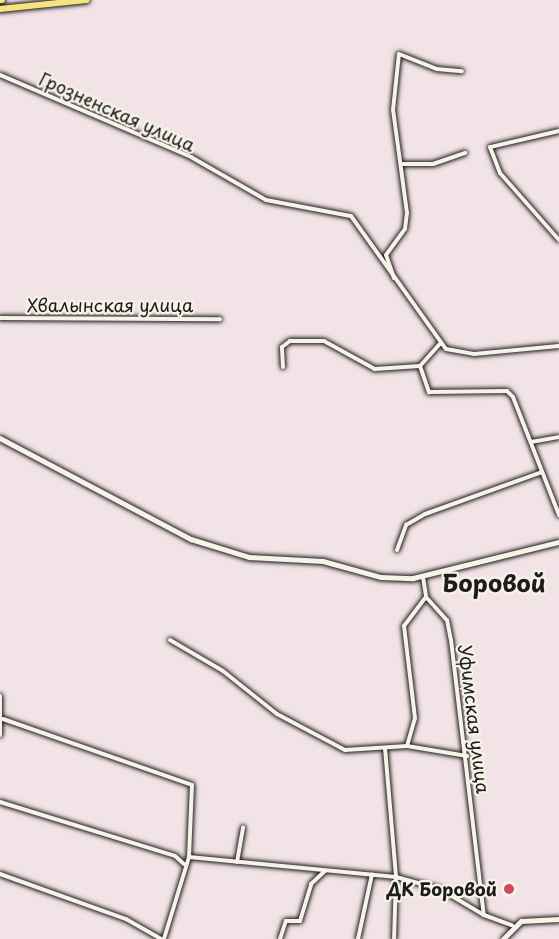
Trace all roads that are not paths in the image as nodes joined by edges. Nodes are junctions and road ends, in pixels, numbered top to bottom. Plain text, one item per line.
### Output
1 (87, 0) edge
2 (0, 9) edge
3 (462, 71) dead end
4 (0, 75) edge
5 (559, 131) edge
6 (465, 153) dead end
7 (402, 164) junction
8 (559, 240) edge
9 (396, 281) junction
10 (0, 318) edge
11 (220, 319) dead end
12 (440, 344) junction
13 (559, 346) edge
14 (420, 366) junction
15 (284, 367) dead end
16 (559, 437) edge
17 (0, 438) edge
18 (531, 442) junction
19 (542, 472) junction
20 (559, 515) edge
21 (559, 542) edge
22 (397, 550) dead end
23 (423, 577) junction
24 (426, 597) junction
25 (170, 640) dead end
26 (0, 696) edge
27 (3, 719) junction
28 (0, 735) edge
29 (407, 746) junction
30 (386, 748) junction
31 (467, 756) junction
32 (0, 802) edge
33 (243, 828) dead end
34 (189, 857) junction
35 (237, 862) junction
36 (184, 864) junction
37 (325, 871) junction
38 (0, 874) edge
39 (372, 874) junction
40 (396, 877) junction
41 (484, 915) junction
42 (559, 919) edge
43 (512, 926) junction
44 (163, 939) edge
45 (280, 939) edge
46 (358, 939) edge
47 (394, 939) edge
48 (503, 939) edge

1 - 2 highway
3 - 7 street
4 - 9 street, Грозненская улица
5 - 8 street
6 - 7 street
7 - 9 street
9 - 12 street, Грозненская улица
10 - 11 street, Хвалынская улица
12 - 13 street
12 - 14 street
14 - 15 street
14 - 18 street
16 - 18 street
17 - 23 street
18 - 19 street
19 - 20 street
19 - 22 street
21 - 23 street
23 - 24 street
24 - 29 street
24 - 31 street, Уфимская улица
25 - 30 street
26 - 27 street
27 - 28 street
27 - 34 street
29 - 30 street
29 - 31 street
30 - 40 street
31 - 41 street, Уфимская улица
32 - 36 street
33 - 35 street
34 - 35 street
34 - 36 street
35 - 37 street
36 - 44 street
37 - 39 street
37 - 45 street
38 - 44 street
39 - 40 street
39 - 46 street
40 - 41 street
40 - 47 street
41 - 43 street
42 - 43 street
43 - 48 street

